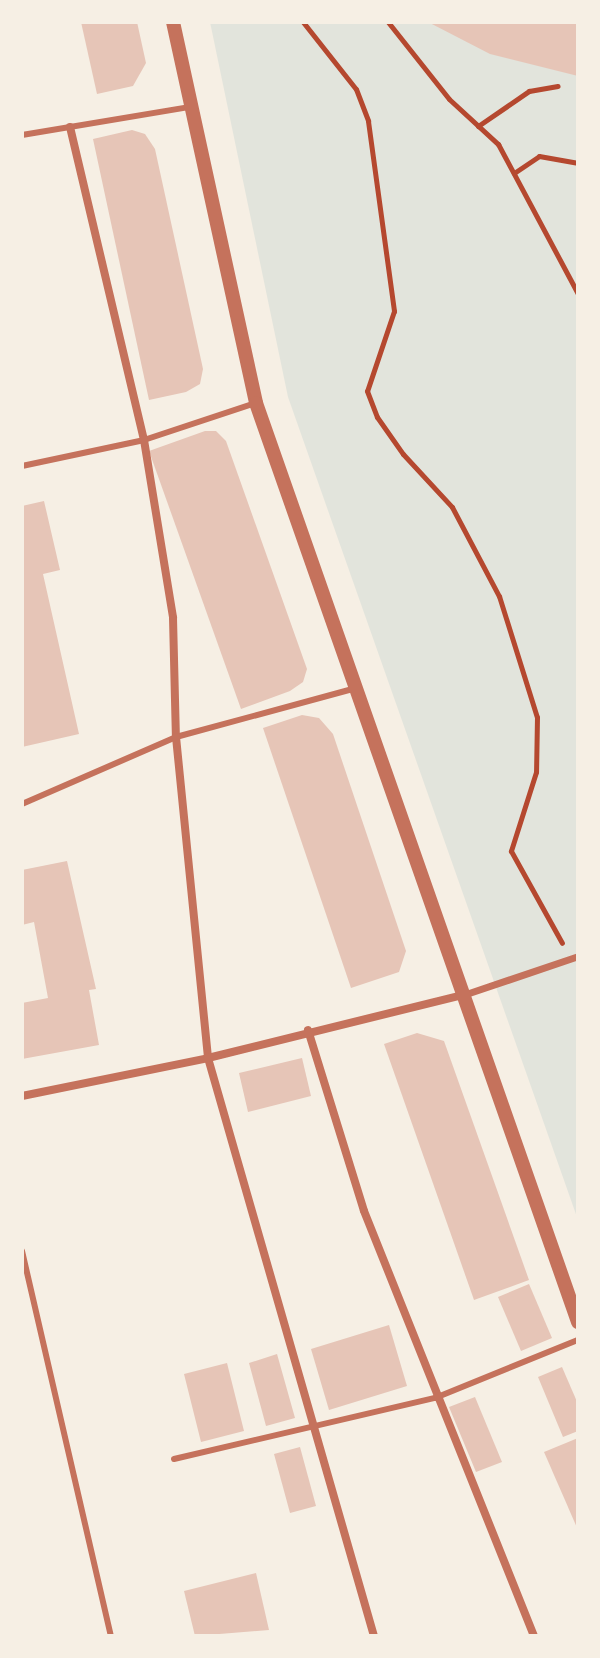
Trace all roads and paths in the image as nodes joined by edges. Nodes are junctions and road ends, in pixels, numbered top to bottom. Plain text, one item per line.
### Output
1 (173, 22) edge
2 (303, 22) edge
3 (388, 22) edge
4 (558, 86) dead end
5 (189, 107) junction
6 (478, 126) junction
7 (70, 127) junction
8 (22, 135) edge
9 (578, 163) edge
10 (514, 173) junction
11 (578, 294) edge
12 (256, 403) junction
13 (144, 440) junction
14 (22, 466) edge
15 (357, 688) junction
16 (176, 737) junction
17 (22, 804) edge
18 (578, 956) edge
19 (568, 959) junction
20 (463, 995) junction
21 (308, 1030) junction
22 (208, 1058) junction
23 (22, 1096) edge
24 (22, 1251) edge
25 (578, 1322) edge
26 (578, 1340) edge
27 (435, 1398) junction
28 (315, 1427) junction
29 (174, 1459) dead end
30 (111, 1636) edge
31 (374, 1636) edge
32 (534, 1636) edge

1 - 5 street
2 - 19 path
3 - 6 path
4 - 6 path
5 - 7 lane
5 - 12 street
6 - 10 path
7 - 8 lane
7 - 13 street
9 - 10 path
10 - 11 path
12 - 13 lane
12 - 15 street
13 - 14 lane
13 - 16 street
15 - 16 lane
15 - 20 street
16 - 17 lane
16 - 22 street
18 - 19 street
19 - 20 street
20 - 21 street
20 - 25 street
21 - 22 street
21 - 27 street
22 - 23 street
22 - 28 street
24 - 30 lane
26 - 27 lane
27 - 28 lane
27 - 32 street
28 - 29 lane
28 - 31 street

